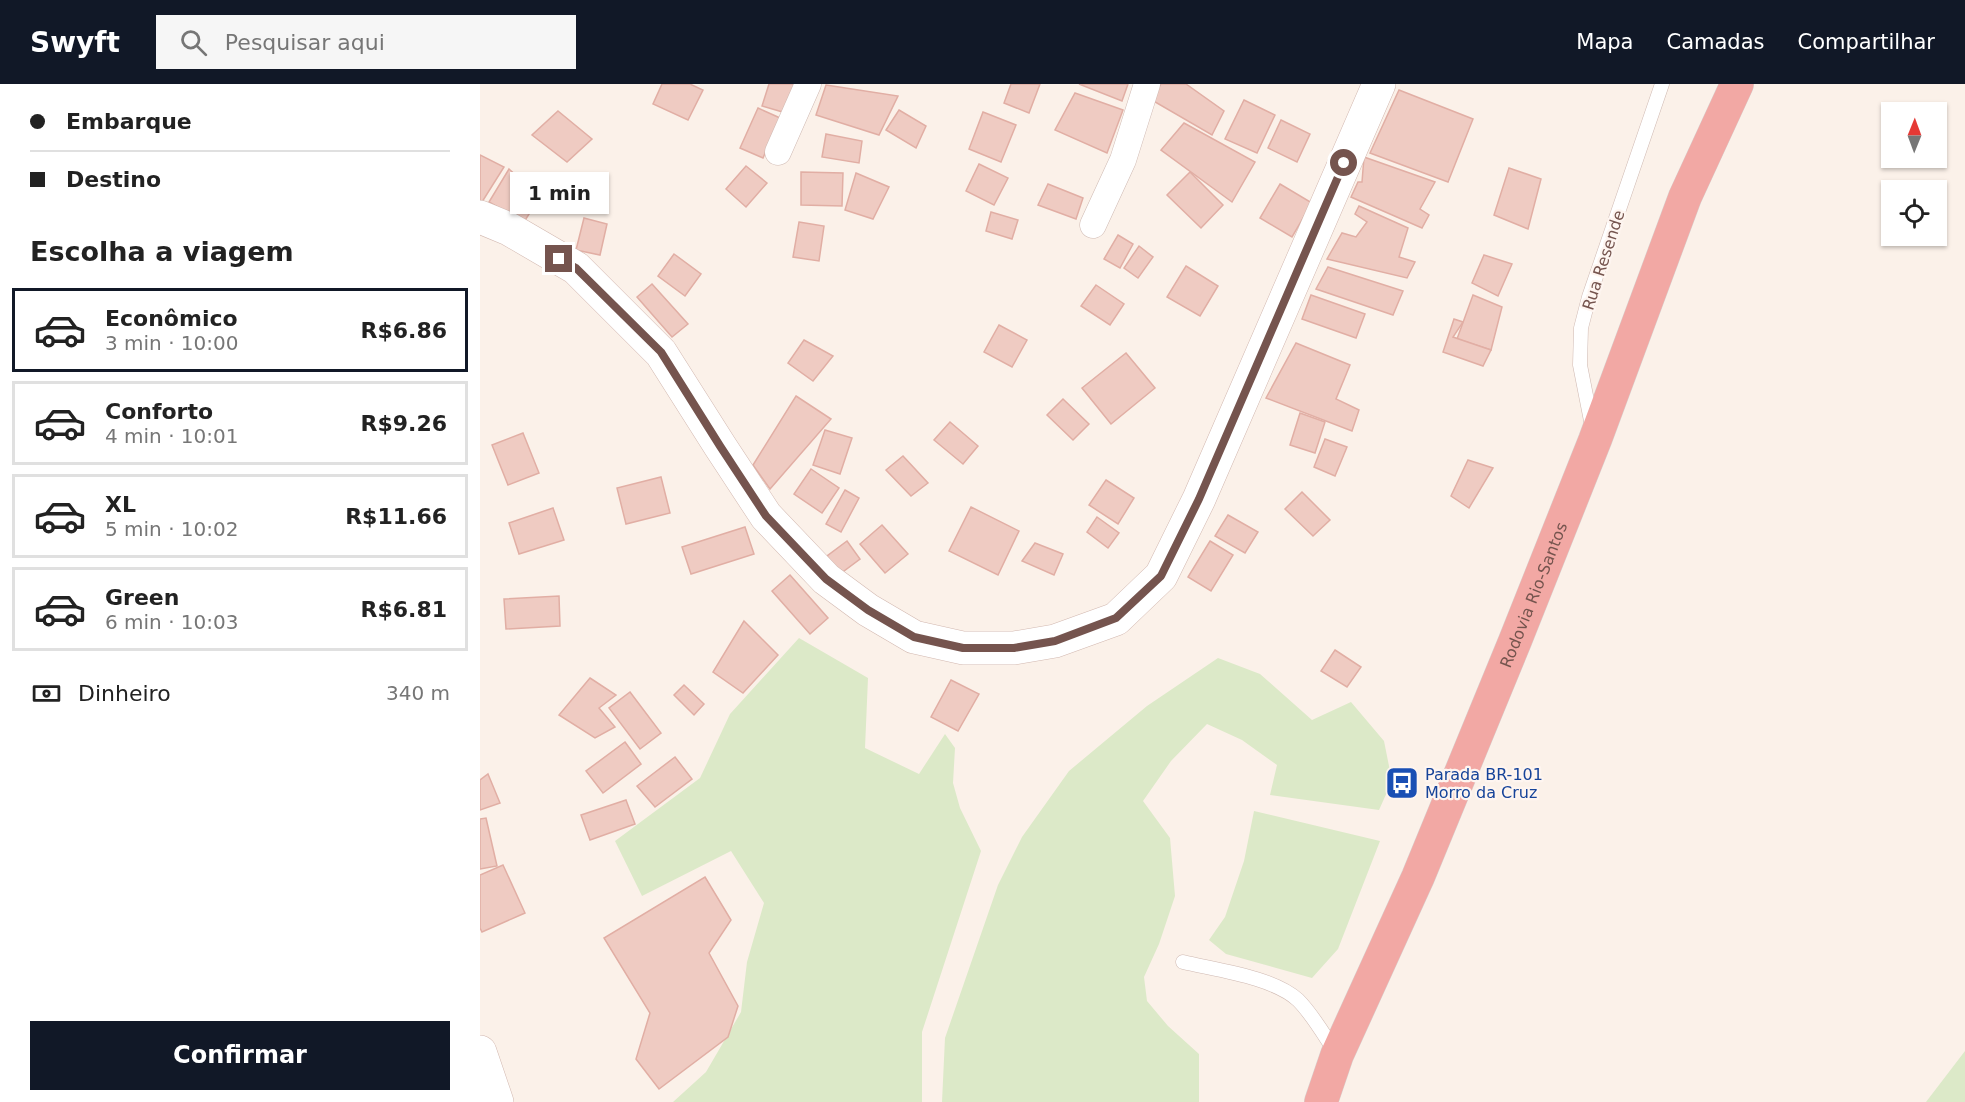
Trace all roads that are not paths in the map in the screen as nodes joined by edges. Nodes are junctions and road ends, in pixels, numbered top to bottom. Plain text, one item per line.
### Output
1 (808, 84) edge
2 (1147, 84) edge
3 (1379, 84) edge
4 (1662, 84) edge
5 (1737, 84) edge
6 (778, 152) dead end
7 (480, 217) edge
8 (1093, 225) dead end
9 (1595, 440) junction
10 (1183, 962) dead end
11 (480, 1052) edge
12 (1337, 1055) junction
13 (497, 1102) edge
14 (1321, 1102) edge

1 - 6 street
2 - 8 street
3 - 7 main road
4 - 9 lane, Rua Resende
5 - 9 highway, Rodovia Rio-Santos
9 - 12 highway, Rodovia Rio-Santos
10 - 12 lane
11 - 13 main road
12 - 14 highway, Rodovia Rio-Santos

